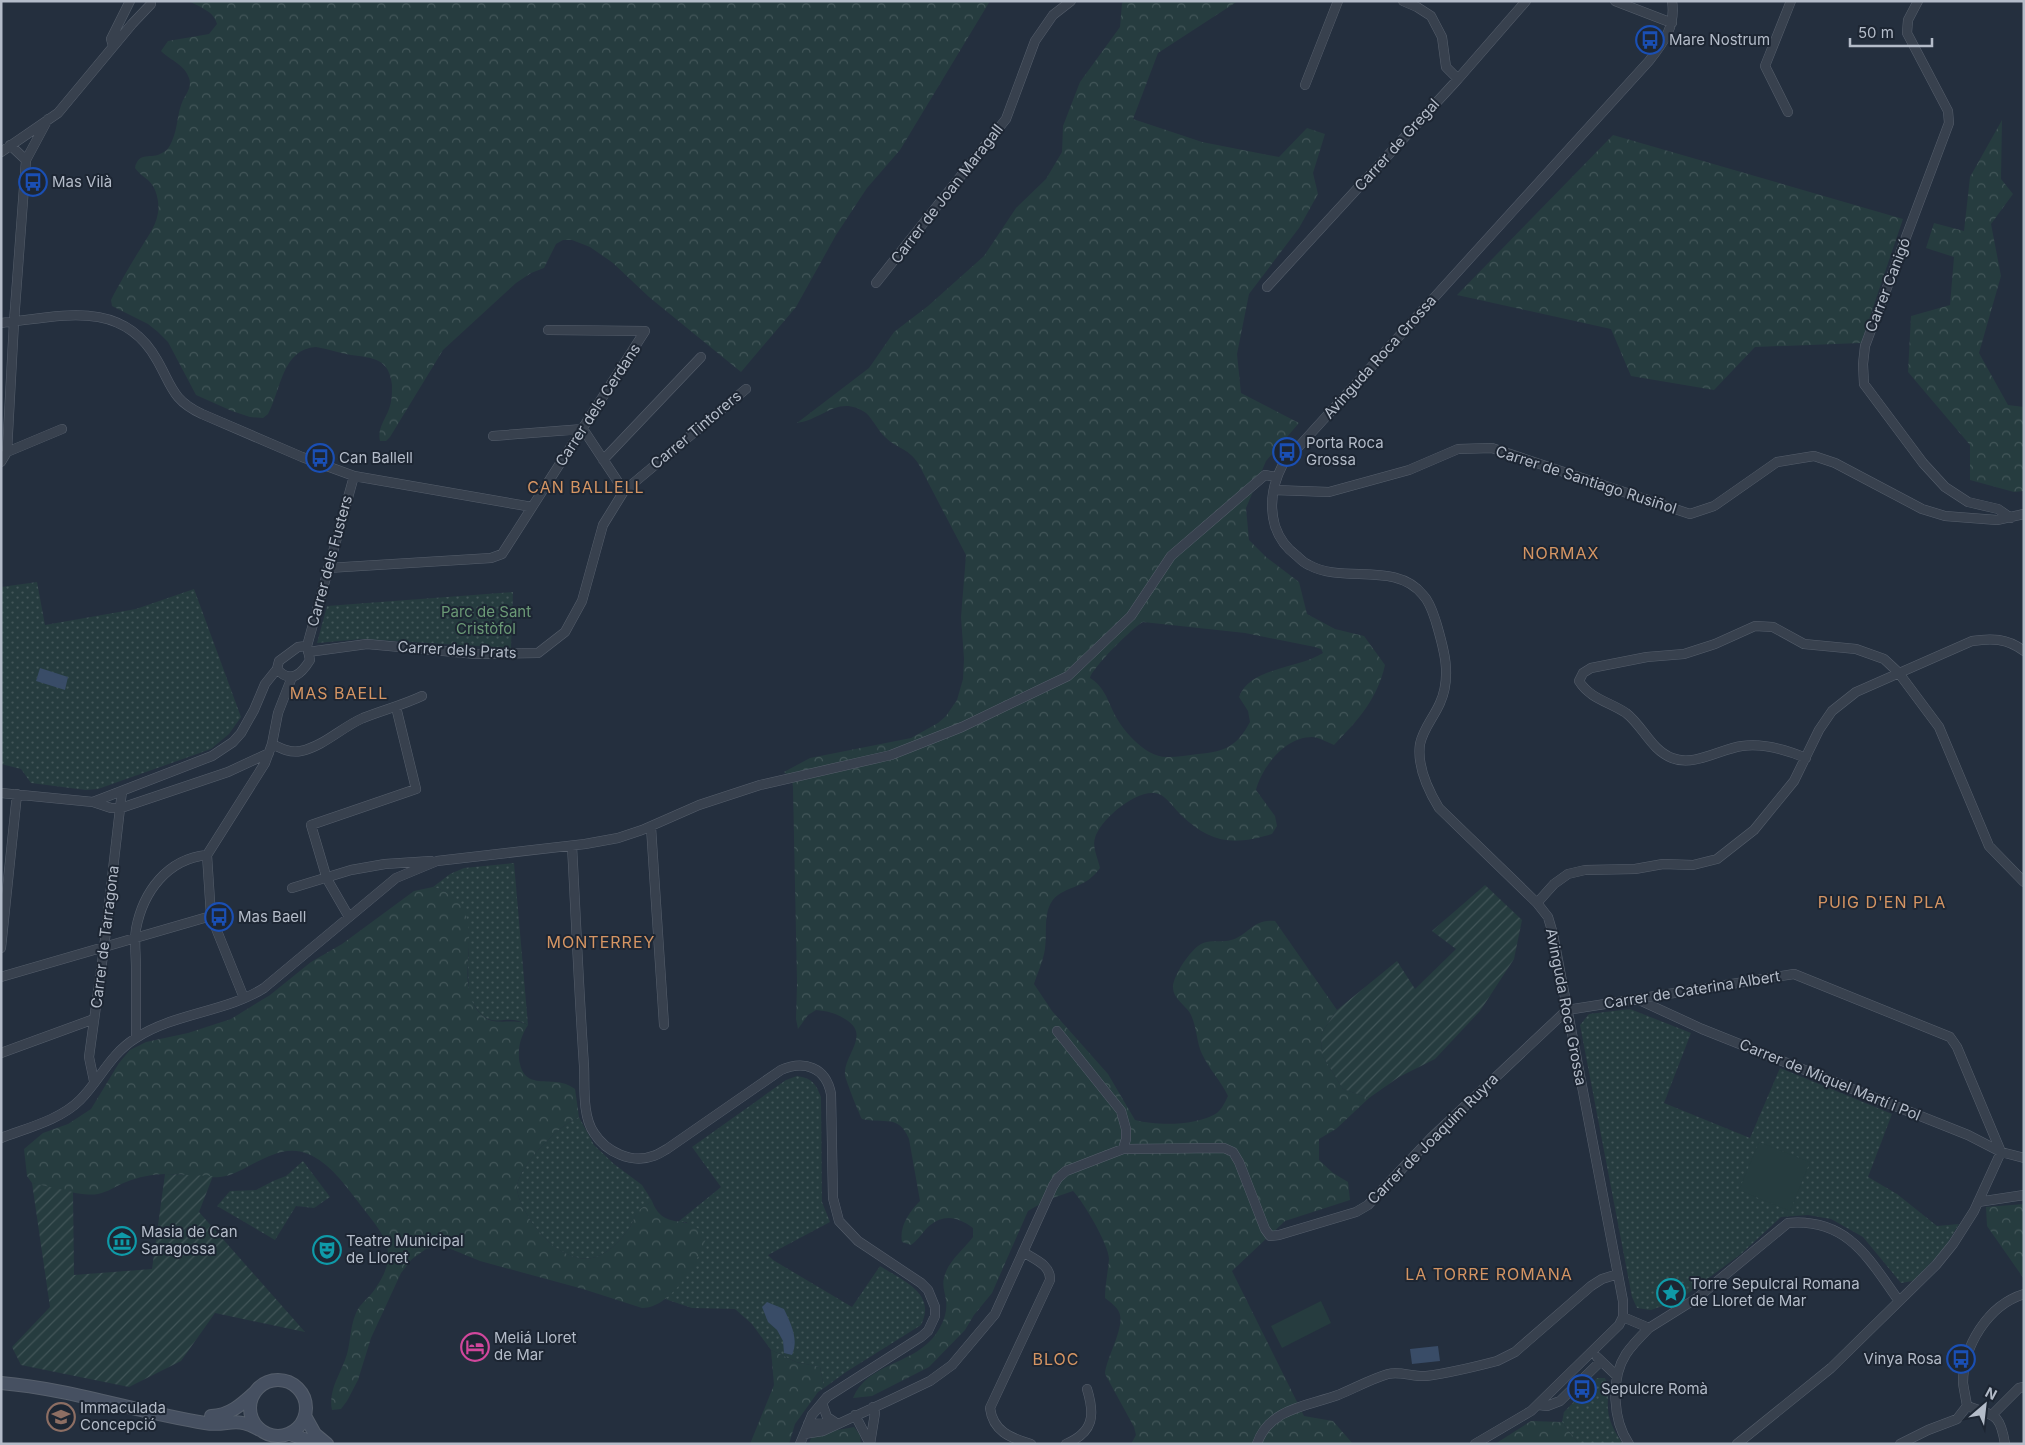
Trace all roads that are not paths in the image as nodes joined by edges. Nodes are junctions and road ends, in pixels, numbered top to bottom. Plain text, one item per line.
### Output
1 (130, 1) edge
2 (1071, 1) edge
3 (1338, 1) edge
4 (1403, 1) edge
5 (1526, 1) edge
6 (1615, 1) edge
7 (1672, 1) edge
8 (1791, 1) edge
9 (1918, 1) edge
10 (151, 4) dead end
11 (1672, 23) junction
12 (113, 46) junction
13 (1458, 79) junction
14 (1305, 85) dead end
15 (1788, 112) dead end
16 (48, 119) junction
17 (10, 146) junction
18 (1, 152) edge
19 (26, 160) junction
20 (876, 283) dead end
21 (1267, 287) dead end
22 (14, 322) junction
23 (1, 323) edge
24 (548, 330) dead end
25 (701, 356) dead end
26 (746, 389) dead end
27 (62, 429) dead end
28 (583, 429) junction
29 (493, 436) dead end
30 (4, 450) edge
31 (603, 460) junction
32 (1, 462) edge
33 (354, 476) junction
34 (1276, 477) junction
35 (1274, 490) junction
36 (624, 491) junction
37 (532, 507) junction
38 (2024, 514) edge
39 (2011, 518) junction
40 (328, 568) junction
41 (308, 649) junction
42 (2024, 651) edge
43 (277, 669) junction
44 (1898, 672) junction
45 (292, 677) junction
46 (422, 696) dead end
47 (396, 707) junction
48 (270, 749) junction
49 (1806, 758) junction
50 (122, 791) junction
51 (1, 793) edge
52 (17, 794) junction
53 (93, 802) junction
54 (121, 808) junction
55 (651, 827) junction
56 (572, 846) junction
57 (207, 854) junction
58 (437, 861) junction
59 (327, 879) junction
60 (2024, 882) edge
61 (292, 888) dead end
62 (1537, 903) junction
63 (211, 916) junction
64 (349, 917) junction
65 (135, 939) junction
66 (1, 948) edge
67 (104, 948) junction
68 (1, 977) edge
69 (244, 998) junction
70 (1637, 999) junction
71 (1567, 1010) junction
72 (94, 1019) junction
73 (664, 1025) dead end
74 (1057, 1031) dead end
75 (136, 1037) junction
76 (1, 1053) edge
77 (94, 1081) junction
78 (1, 1138) edge
79 (1123, 1149) junction
80 (2001, 1152) junction
81 (2024, 1158) edge
82 (2024, 1195) edge
83 (1978, 1202) junction
84 (1023, 1252) junction
85 (1618, 1274) junction
86 (2024, 1294) edge
87 (1899, 1301) junction
88 (1623, 1317) junction
89 (1649, 1328) junction
90 (1593, 1352) junction
91 (1601, 1361) junction
92 (1, 1375) edge
93 (1617, 1376) junction
94 (1, 1383) edge
95 (2024, 1387) edge
96 (1087, 1389) dead end
97 (254, 1393) junction
98 (822, 1402) junction
99 (1538, 1405) junction
100 (1967, 1406) junction
101 (873, 1407) junction
102 (855, 1415) junction
103 (1992, 1415) junction
104 (305, 1416) junction
105 (837, 1423) junction
106 (808, 1424) junction
107 (260, 1430) junction
108 (290, 1434) junction
109 (804, 1434) junction
110 (318, 1444) edge
111 (327, 1444) edge
112 (800, 1444) edge
113 (870, 1444) edge
114 (1031, 1444) edge
115 (1066, 1444) edge
116 (1257, 1444) edge
117 (1475, 1444) edge
118 (1629, 1444) edge
119 (1737, 1444) edge
120 (1900, 1444) edge
121 (2005, 1444) edge

1 - 12 street
2 - 20 street, Carrer de Joan Maragall
3 - 14 street
4 - 13 street
5 - 13 street, Carrer de Gregal
6 - 11 street
7 - 11 street, Avinguda Roca Grossa
8 - 15 street
9 - 39 street, Carrer Canigó
10 - 12 street
11 - 34 street, Avinguda Roca Grossa
12 - 16 street
13 - 21 street, Carrer de Gregal
16 - 17 street
16 - 19 street
17 - 18 street
17 - 19 street
19 - 22 street
22 - 23 street
22 - 30 street
22 - 33 street
24 - 28 street, Carrer dels Cerdans
25 - 31 street
26 - 36 street, Carrer Tintorers
27 - 30 street
28 - 29 street
28 - 31 street
28 - 37 street, Carrer dels Cerdans
30 - 32 street
31 - 36 street
33 - 37 street
33 - 40 street, Carrer dels Fusters
34 - 35 street, Avinguda Roca Grossa
34 - 55 street
35 - 39 street, Carrer de Santiago Rusiñol
35 - 62 street, Avinguda Roca Grossa
36 - 41 street, Carrer dels Prats
37 - 40 street, Carrer dels Cerdans
38 - 39 street, Carrer de Santiago Rusiñol
40 - 41 street, Carrer dels Fusters
41 - 43 street
41 - 45 street
42 - 44 street
43 - 45 street
43 - 50 street
44 - 49 street
44 - 49 street
44 - 60 street
45 - 48 street
46 - 47 street
47 - 48 street
47 - 59 street
48 - 54 street
48 - 57 street
49 - 62 street
50 - 53 street
50 - 54 street, Carrer de Tarragona
51 - 52 street
52 - 53 street
52 - 66 street
53 - 54 street
54 - 67 street, Carrer de Tarragona
55 - 56 street
55 - 73 street
56 - 58 street
56 - 98 street
57 - 63 street
57 - 65 street
58 - 59 street
58 - 64 street
59 - 61 street
59 - 64 street
62 - 71 street, Avinguda Roca Grossa
63 - 65 street
63 - 69 street
64 - 69 street
65 - 67 street
65 - 75 street
67 - 68 street
67 - 72 street, Carrer de Tarragona
69 - 75 street
70 - 71 street, Carrer de Caterina Albert
70 - 80 street, Carrer de Miquel Martí i Pol
70 - 80 street, Carrer de Caterina Albert
71 - 79 street, Carrer de Joaquim Ruyra
71 - 85 street, Avinguda Roca Grossa
72 - 76 street
72 - 77 street, Carrer de Tarragona
74 - 79 street
75 - 77 street
77 - 78 street
79 - 84 street, Carrer de Joaquim Ruyra
80 - 81 street, Carrer de Miquel Martí i Pol
80 - 83 street
82 - 83 street
83 - 87 street
84 - 101 street, Carrer de Joaquim Ruyra
84 - 114 street
85 - 88 street, Avinguda Roca Grossa
85 - 116 street
86 - 100 street
87 - 89 street
87 - 119 street
88 - 89 street
88 - 90 street
89 - 93 street
90 - 91 street
90 - 99 street
91 - 93 street
91 - 99 street
92 - 97 main road
93 - 118 street
94 - 107 main road
95 - 103 street
96 - 115 street
97 - 104 main road
97 - 107 main road
98 - 105 street
98 - 106 street
99 - 117 street
100 - 103 street
100 - 120 street
101 - 102 street, Carrer de Joaquim Ruyra
101 - 113 street
102 - 105 street, Carrer de Joaquim Ruyra
102 - 113 street
103 - 121 street
104 - 108 main road
104 - 111 main road
105 - 106 street, Carrer de Joaquim Ruyra
105 - 109 street, Carrer de Joaquim Ruyra
106 - 109 street
107 - 108 main road
108 - 110 main road
109 - 112 street

